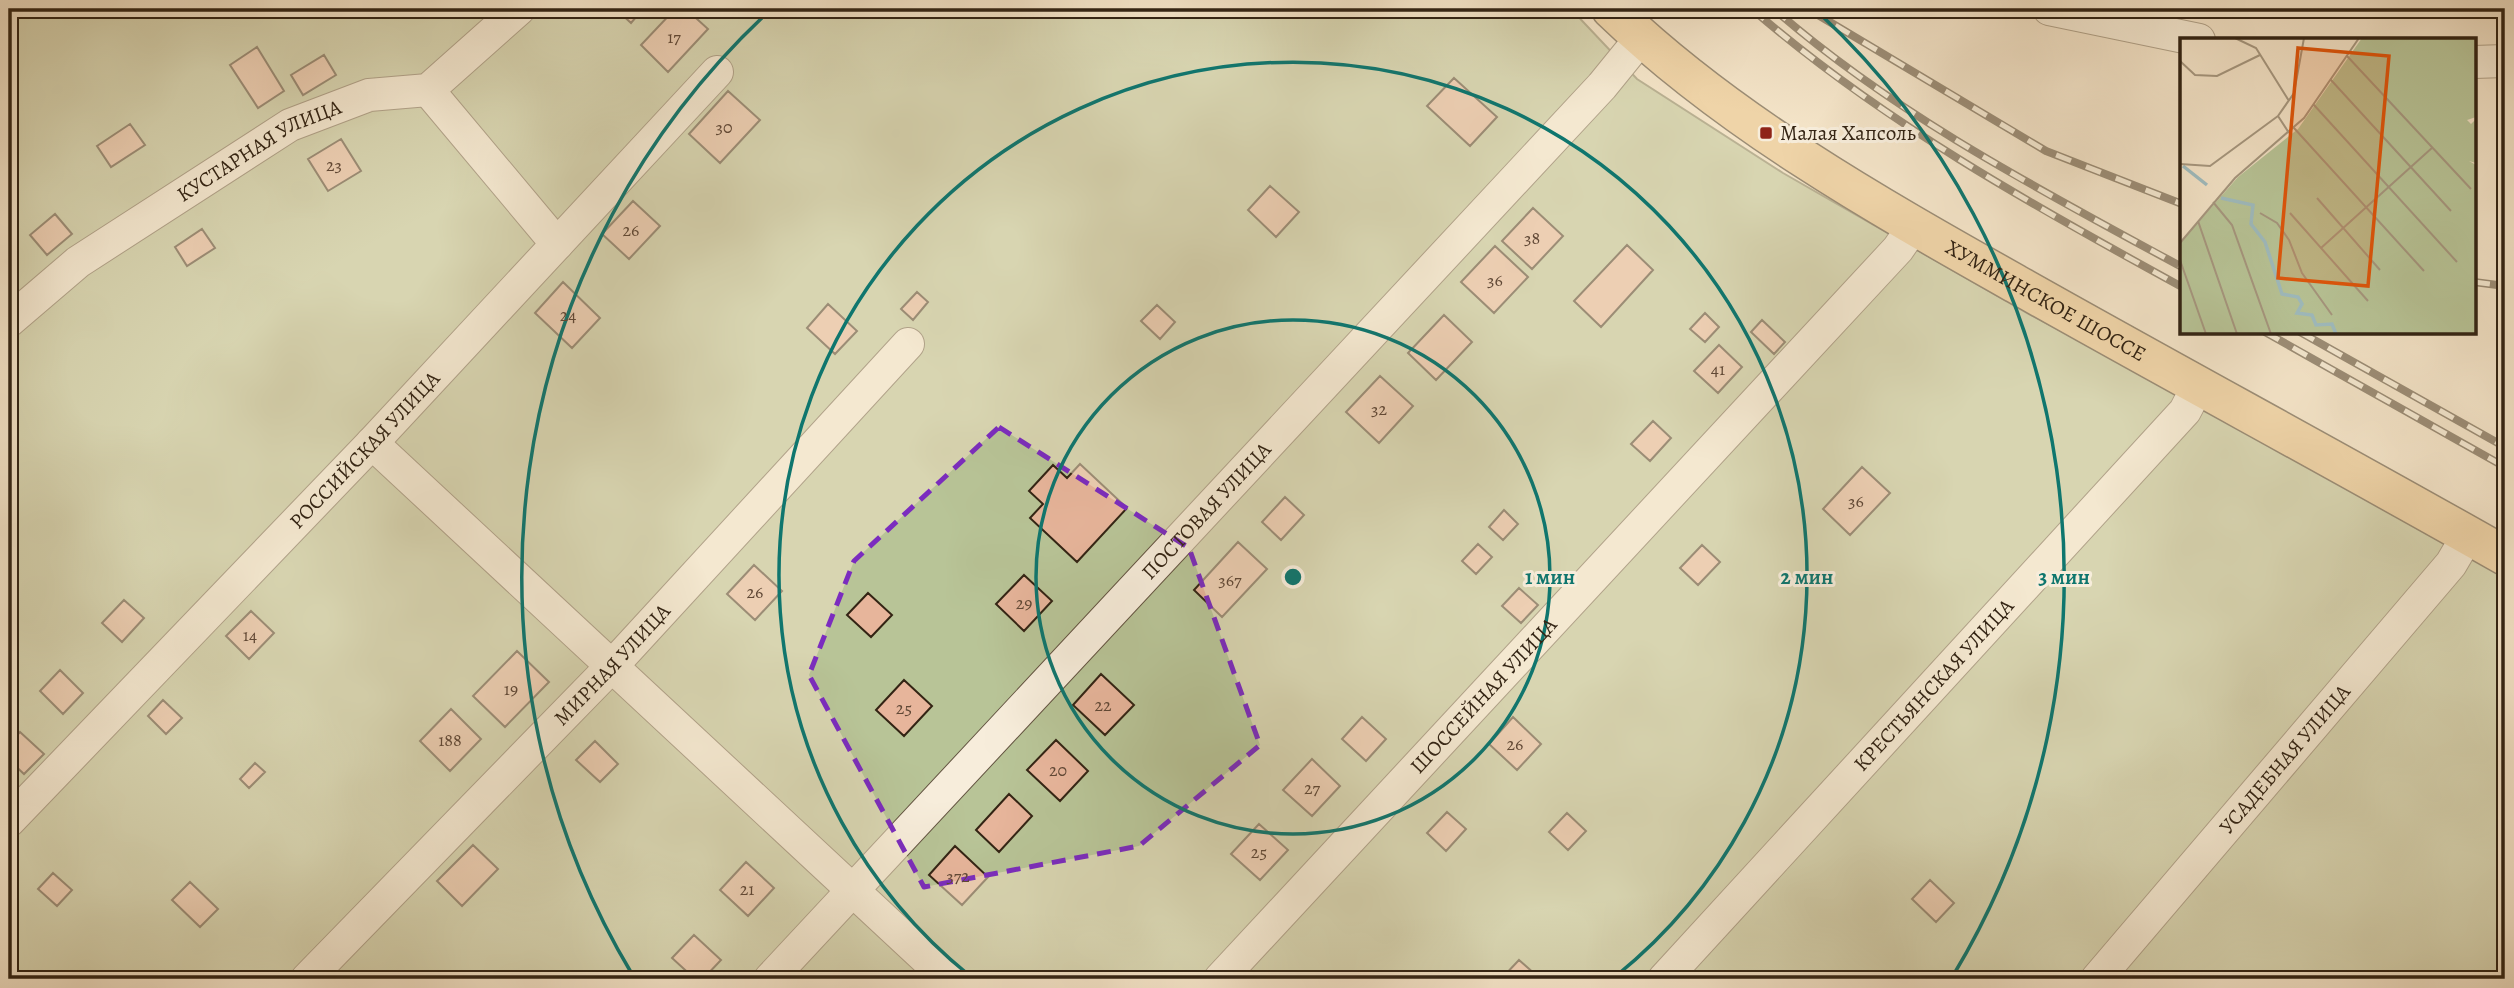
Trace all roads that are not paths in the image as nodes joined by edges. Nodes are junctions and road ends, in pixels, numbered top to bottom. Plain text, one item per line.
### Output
1 (519, 9) edge
2 (1611, 9) edge
3 (2049, 9) edge
4 (1641, 38) junction
5 (2189, 38) edge
6 (2505, 61) edge
7 (2476, 62) edge
8 (717, 72) dead end
9 (428, 90) junction
10 (1914, 226) junction
11 (557, 244) junction
12 (9, 321) edge
13 (908, 344) dead end
14 (2197, 386) junction
15 (372, 443) junction
16 (2468, 535) junction
17 (2505, 556) edge
18 (612, 666) junction
19 (9, 821) edge
20 (852, 890) junction
21 (307, 979) edge
22 (770, 979) edge
23 (948, 979) edge
24 (1220, 979) edge
25 (1664, 979) edge
26 (2097, 979) edge

1 - 9 street
2 - 4 main road, ХУММИНСКОЕ ШОССЕ
3 - 5 street
4 - 10 main road, ХУММИНСКОЕ ШОССЕ
4 - 20 street, ПОСТОВАЯ УЛИЦА
6 - 7 street
8 - 11 street, РОССИЙСКАЯ УЛИЦА
9 - 11 street
9 - 12 street, КУСТАРНАЯ УЛИЦА
10 - 14 main road, ХУММИНСКОЕ ШОССЕ
10 - 24 street, ШОССЕЙНАЯ УЛИЦА
11 - 15 street, РОССИЙСКАЯ УЛИЦА
13 - 18 street, МИРНАЯ УЛИЦА
14 - 16 main road, ХУММИНСКОЕ ШОССЕ
14 - 25 street, КРЕСТЬЯНСКАЯ УЛИЦА
15 - 18 street
15 - 19 street, РОССИЙСКАЯ УЛИЦА
16 - 17 main road, ХУММИНСКОЕ ШОССЕ
16 - 26 street, УСАДЕБНАЯ УЛИЦА
18 - 20 street
18 - 21 street, МИРНАЯ УЛИЦА
20 - 22 street, ПОСТОВАЯ УЛИЦА
20 - 23 street

